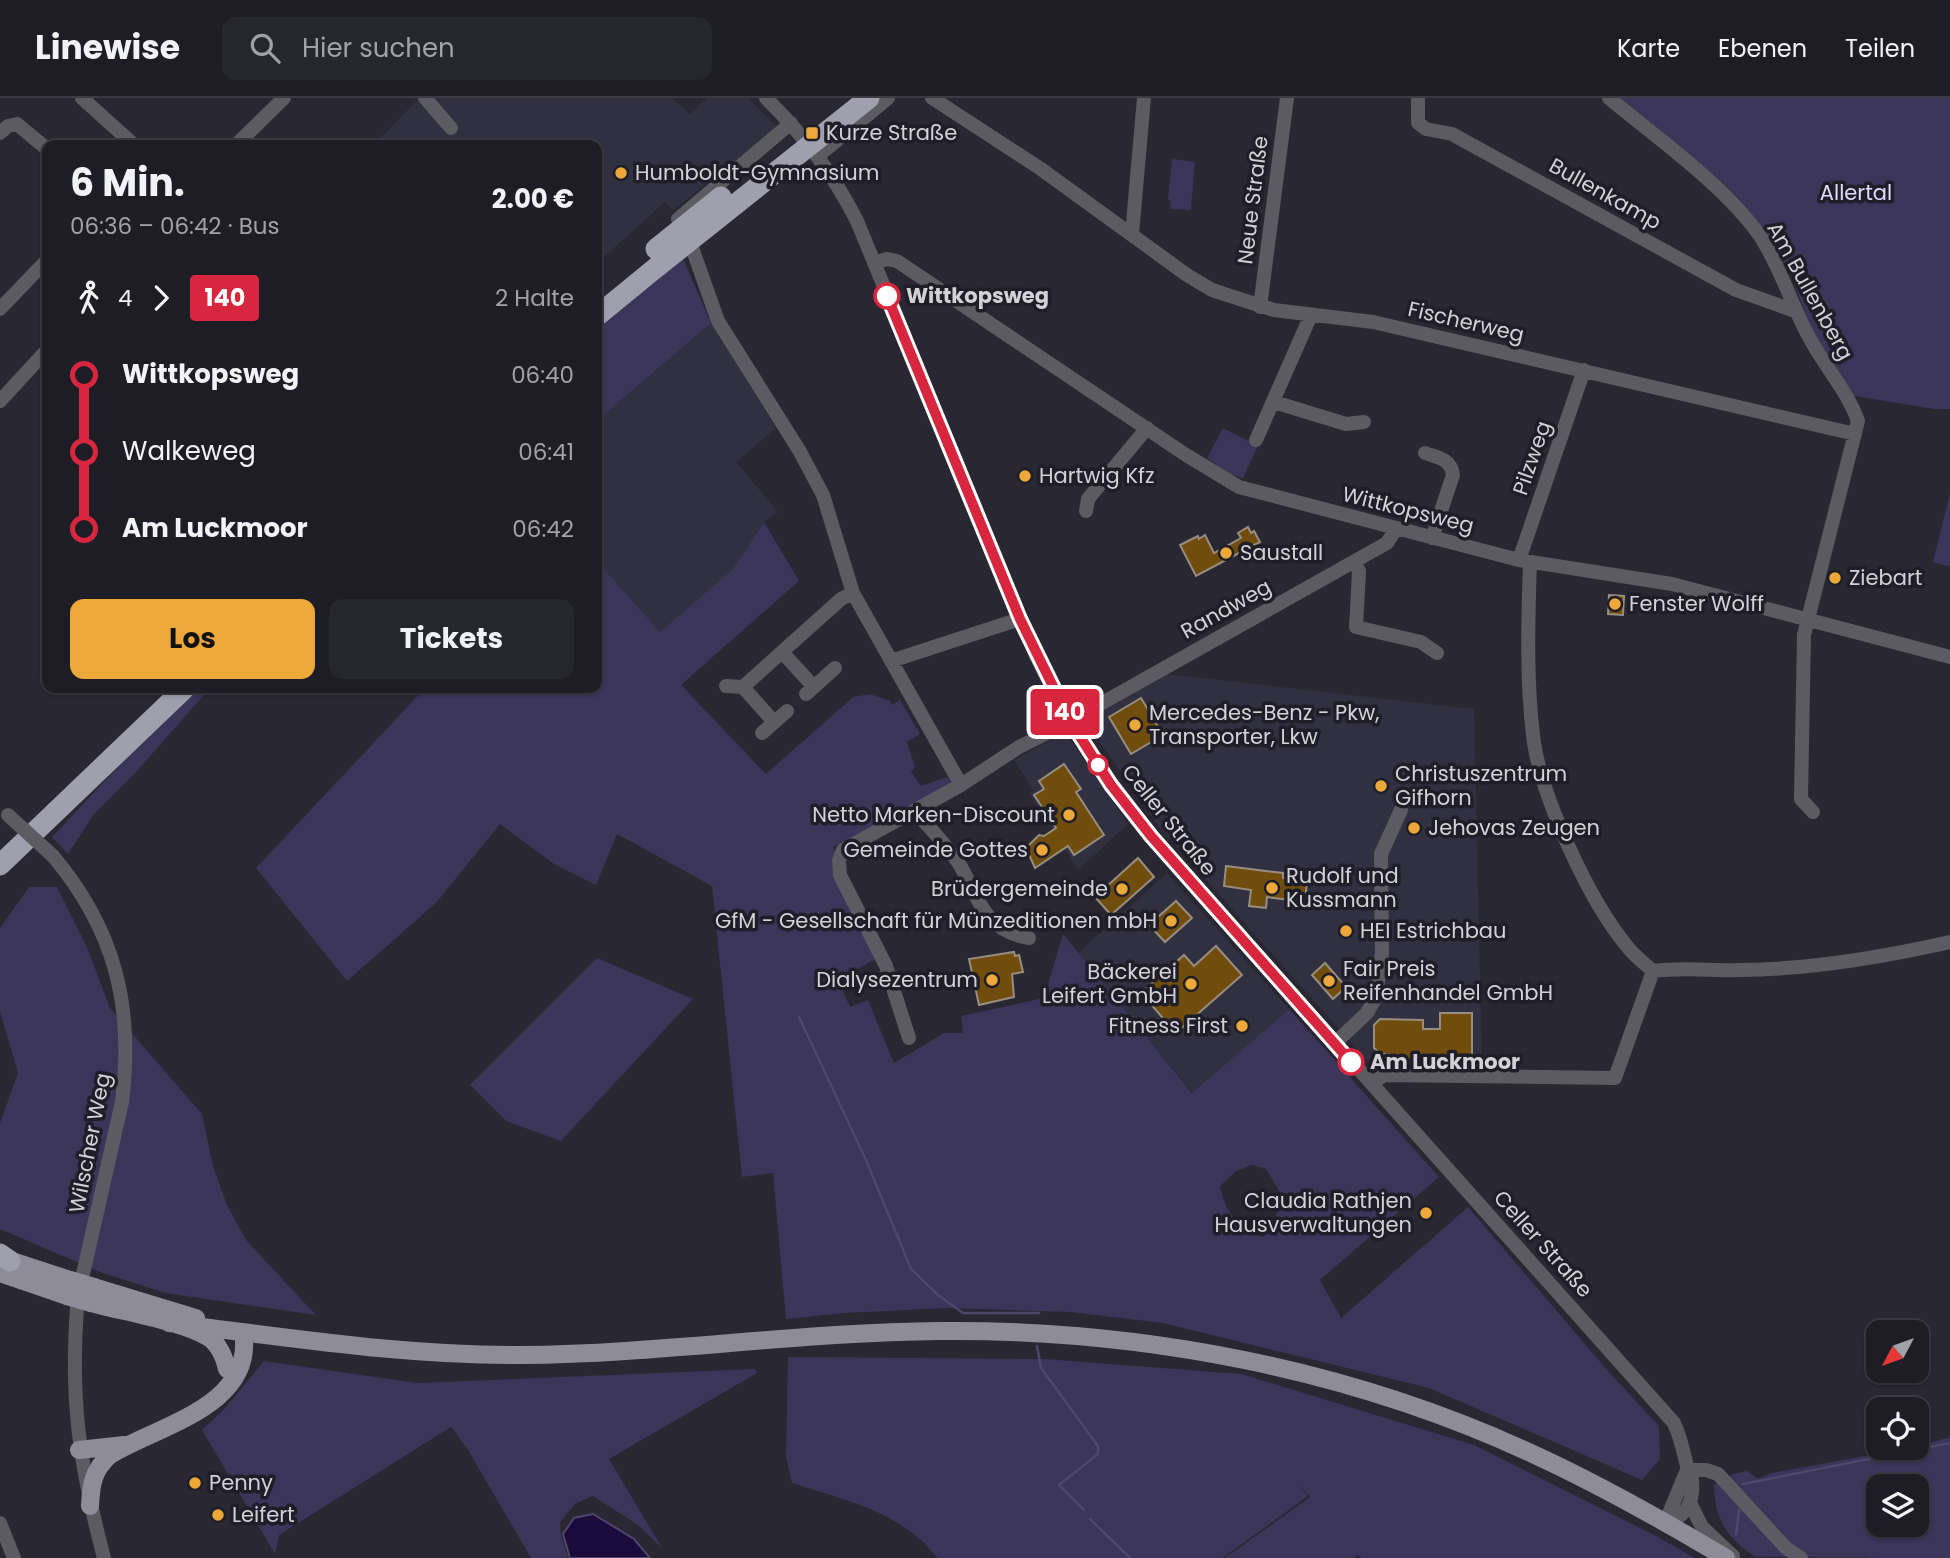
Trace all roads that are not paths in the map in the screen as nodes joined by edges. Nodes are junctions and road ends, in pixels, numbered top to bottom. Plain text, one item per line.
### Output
1 (82, 98) edge
2 (425, 98) edge
3 (766, 98) edge
4 (846, 98) edge
5 (869, 98) edge
6 (888, 98) edge
7 (932, 98) edge
8 (1144, 98) edge
9 (1286, 98) edge
10 (1418, 98) edge
11 (1609, 98) edge
12 (279, 100) edge
13 (791, 123) junction
14 (451, 128) dead end
15 (0, 133) edge
16 (128, 140) edge
17 (241, 140) edge
18 (42, 145) edge
19 (819, 155) junction
20 (1132, 234) junction
21 (653, 260) junction
22 (874, 263) junction
23 (42, 265) edge
24 (602, 295) edge
25 (1260, 307) junction
26 (0, 309) edge
27 (602, 311) edge
28 (1795, 311) junction
29 (1311, 315) junction
30 (42, 355) edge
31 (1584, 370) junction
32 (0, 401) edge
33 (1274, 402) junction
34 (1364, 422) dead end
35 (1147, 428) junction
36 (1855, 435) junction
37 (1256, 440) dead end
38 (1425, 453) dead end
39 (1086, 511) dead end
40 (1396, 529) junction
41 (1432, 538) junction
42 (1525, 561) junction
43 (1354, 562) junction
44 (853, 593) junction
45 (1020, 619) junction
46 (1808, 620) junction
47 (782, 652) junction
48 (1437, 653) dead end
49 (1950, 657) edge
50 (891, 661) junction
51 (835, 668) dead end
52 (726, 685) dead end
53 (743, 687) junction
54 (164, 693) edge
55 (180, 693) edge
56 (787, 711) dead end
57 (1070, 721) junction
58 (774, 722) junction
59 (762, 733) dead end
60 (961, 785) junction
61 (1401, 810) dead end
62 (915, 811) junction
63 (4, 812) edge
64 (1813, 812) dead end
65 (51, 817) junction
66 (0, 851) edge
67 (0, 865) edge
68 (0, 883) edge
69 (1029, 938) dead end
70 (1950, 942) edge
71 (1653, 971) junction
72 (909, 1038) dead end
73 (1335, 1043) junction
74 (1378, 1079) junction
75 (3, 1261) edge
76 (80, 1291) junction
77 (169, 1323) junction
78 (243, 1332) junction
79 (283, 1338) junction
80 (233, 1367) junction
81 (127, 1445) junction
82 (110, 1455) junction
83 (80, 1456) junction
84 (1687, 1470) junction
85 (1690, 1503) junction
86 (90, 1506) junction
87 (1665, 1522) junction
88 (0, 1523) edge
89 (14, 1558) edge
90 (104, 1558) edge
91 (1726, 1558) edge
92 (1735, 1558) edge
93 (1801, 1558) edge

1 - 16 street
2 - 14 street
3 - 13 street, Celler Straße
4 - 21 highway, bridge
5 - 21 highway, bridge
6 - 19 street
7 - 20 street, Fischerweg
8 - 20 street
9 - 25 street, Neue Straße
10 - 28 street, Bullenkamp
11 - 28 street, Am Bullenberg
12 - 17 street
13 - 19 street, Celler Straße
13 - 44 street
15 - 18 street
19 - 22 street, Celler Straße
20 - 25 street, Fischerweg
21 - 24 highway
21 - 27 highway
22 - 35 street, Wittkopsweg
22 - 45 street, Celler Straße
23 - 26 street
25 - 29 street, Fischerweg
28 - 36 street, Am Bullenberg
29 - 31 street, Fischerweg
29 - 33 street
30 - 32 street
31 - 36 street, Fischerweg
31 - 42 street, Pilzweg
33 - 34 street
33 - 37 street
35 - 39 street
35 - 40 street, Wittkopsweg
36 - 46 street
38 - 41 street
40 - 41 street, Wittkopsweg
40 - 43 street, Randweg
41 - 42 street, Wittkopsweg
42 - 46 street, Wittkopsweg
42 - 71 street, Pilzweg
43 - 48 street
43 - 57 street, Randweg
44 - 47 street
44 - 50 street
45 - 50 street
45 - 57 street, Celler Straße
46 - 49 street, Wittkopsweg
46 - 64 street
47 - 51 street
47 - 53 street
50 - 60 street
52 - 53 street
53 - 58 street
54 - 66 highway
55 - 65 highway
56 - 58 street
57 - 60 street, Randweg
57 - 73 street, Celler Straße
58 - 59 street
60 - 62 street, Randweg
61 - 73 street
62 - 69 street
62 - 72 street, Randweg
63 - 76 street, Wilscher Weg, bridge
65 - 67 highway
65 - 68 highway
70 - 71 street
71 - 74 street
73 - 74 street, Celler Straße
74 - 84 street, Celler Straße
75 - 76 main road
76 - 77 main road
76 - 78 main road
76 - 83 street, Wilscher Weg
77 - 78 main road
77 - 80 main road
78 - 79 main road
78 - 80 main road
79 - 80 main road
79 - 87 main road
80 - 81 main road
81 - 82 main road
81 - 83 main road
82 - 83 main road
82 - 86 main road
83 - 86 street, Wilscher Weg
84 - 85 street, Celler Straße
84 - 87 street
84 - 93 street
85 - 87 street
85 - 92 street, Celler Straße
86 - 90 street, Wilscher Weg
87 - 91 main road
88 - 89 street

